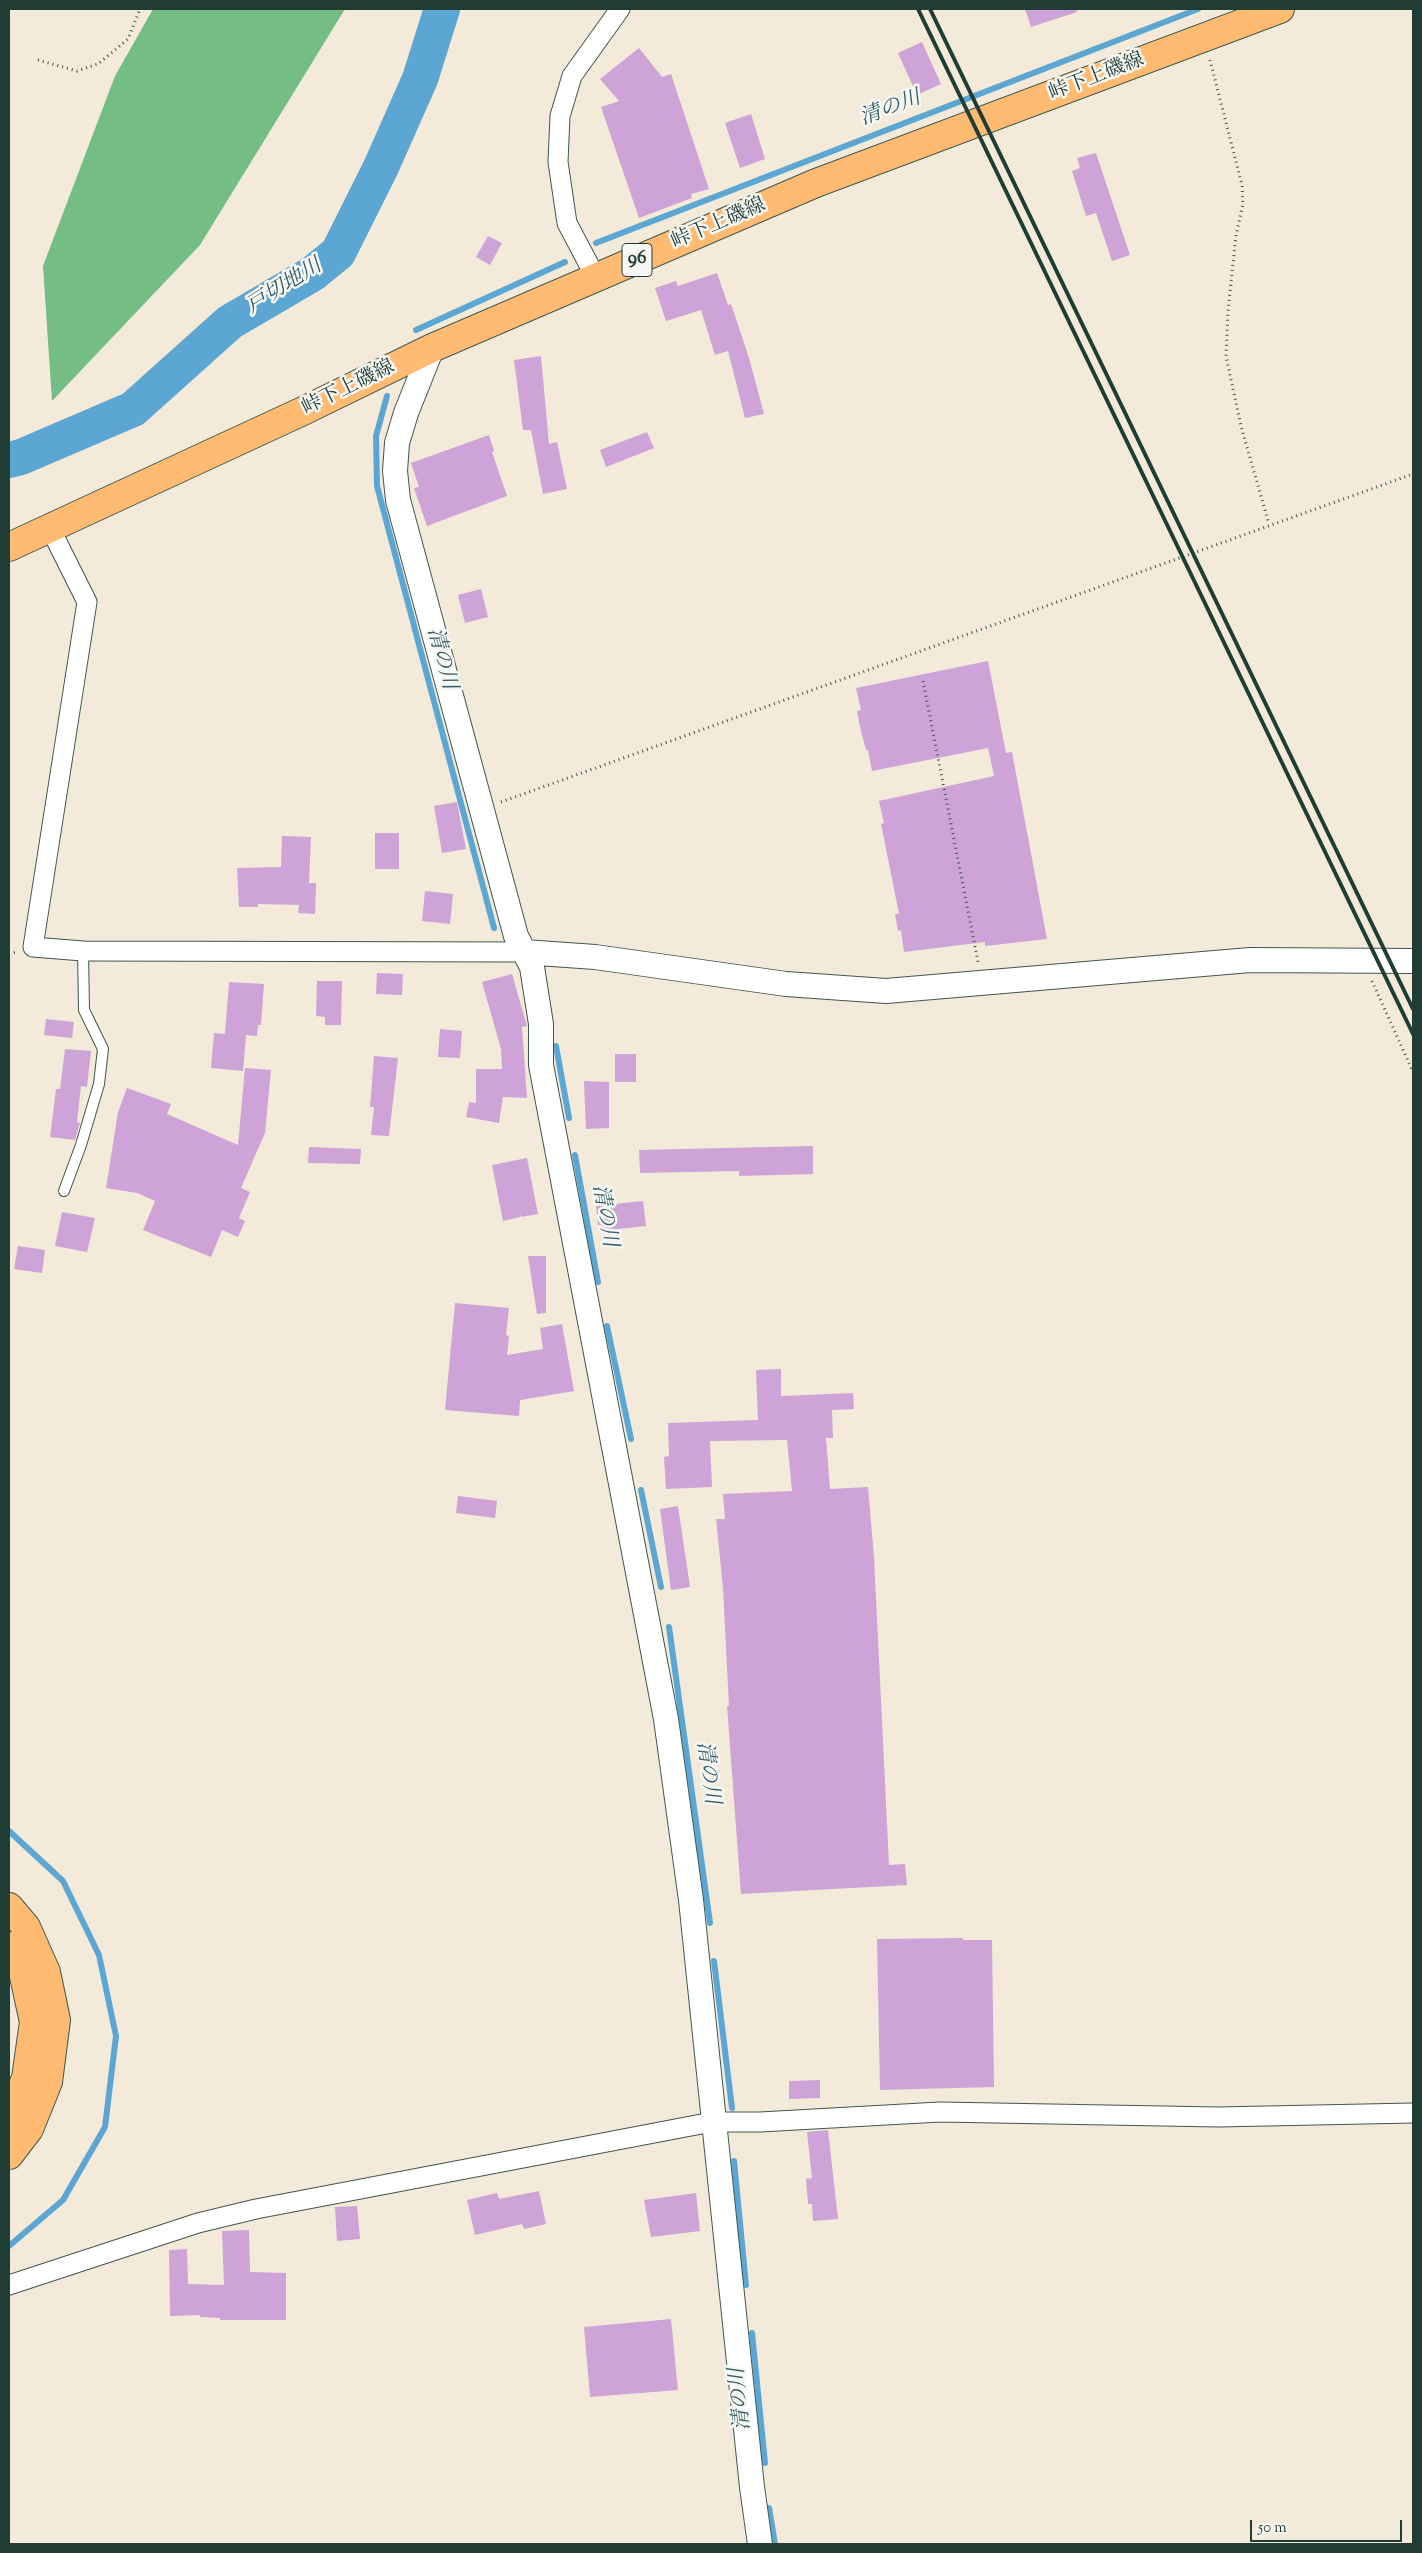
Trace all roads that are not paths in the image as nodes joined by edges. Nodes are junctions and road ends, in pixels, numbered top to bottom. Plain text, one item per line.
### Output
1 (620, 9) edge
2 (1280, 9) edge
3 (596, 278) junction
4 (432, 348) junction
5 (50, 528) junction
6 (9, 547) edge
7 (83, 951) junction
8 (524, 952) junction
9 (1413, 961) edge
10 (64, 1191) dead end
11 (9, 1907) edge
12 (9, 1946) edge
13 (1413, 2113) edge
14 (9, 2118) edge
15 (712, 2122) junction
16 (9, 2155) edge
17 (9, 2285) edge
18 (760, 2544) edge

1 - 3 street
2 - 3 main road, 峠下上磯線 / 96
3 - 4 main road, 峠下上磯線 / 96
4 - 5 main road, 峠下上磯線 / 96
4 - 8 street
5 - 6 main road, 峠下上磯線 / 96
5 - 7 street
7 - 8 street
7 - 10 lane
8 - 9 street
8 - 15 street
11 - 16 main road
12 - 14 main road
13 - 15 street
15 - 17 street
15 - 18 street

